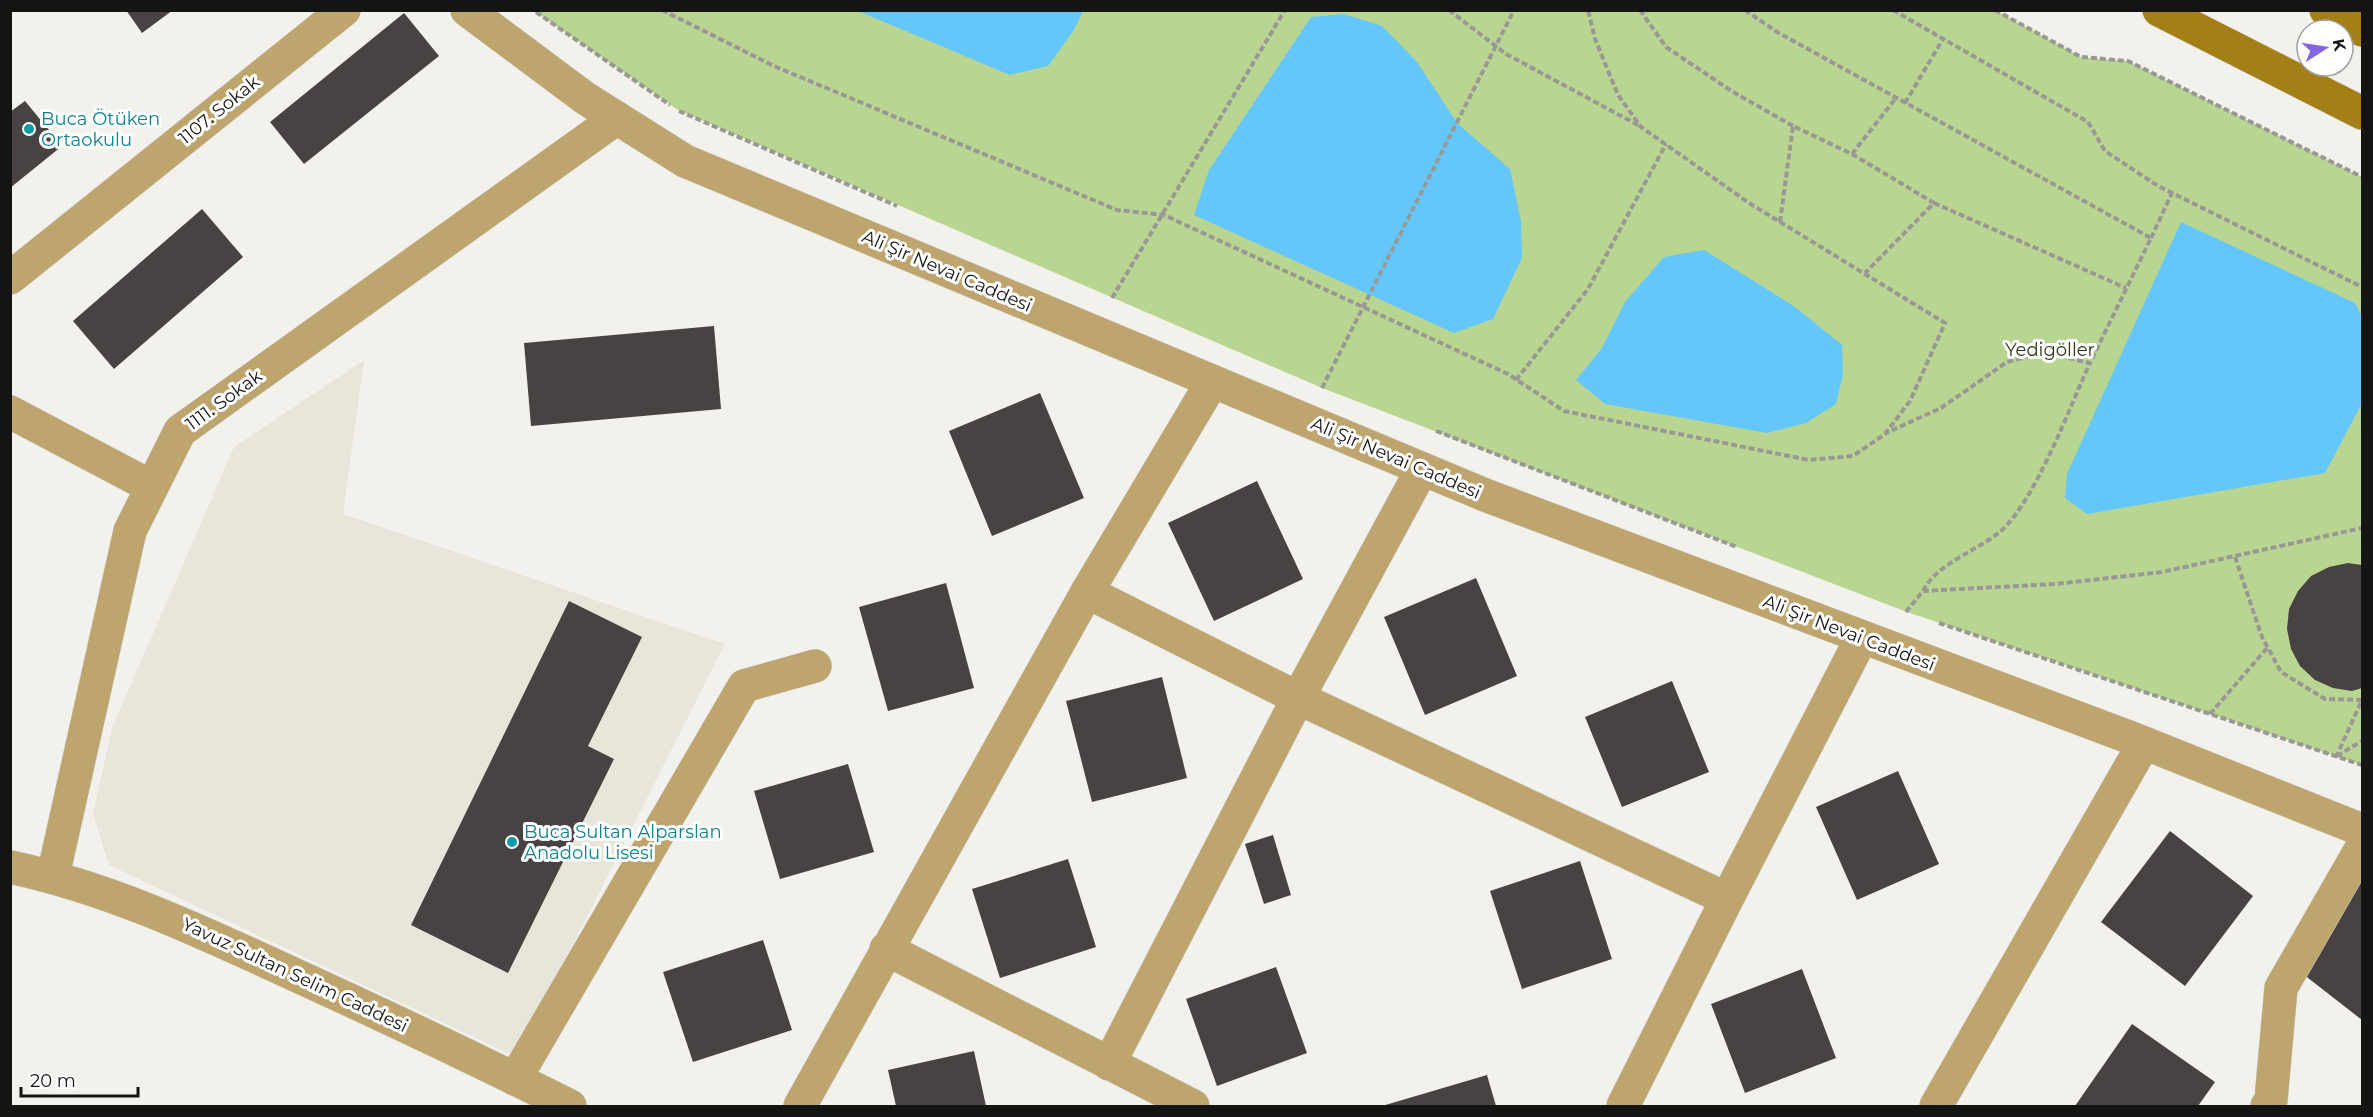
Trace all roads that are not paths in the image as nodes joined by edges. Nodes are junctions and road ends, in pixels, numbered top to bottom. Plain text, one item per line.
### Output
1 (344, 10) edge
2 (467, 10) edge
3 (2159, 10) edge
4 (2326, 10) edge
5 (2362, 30) edge
6 (2362, 113) edge
7 (617, 118) junction
8 (10, 278) edge
9 (1212, 382) junction
10 (17, 424) edge
11 (1422, 469) junction
12 (152, 487) junction
13 (1087, 592) junction
14 (1862, 637) junction
15 (815, 666) dead end
16 (1298, 698) junction
17 (2144, 743) junction
18 (2362, 830) edge
19 (2362, 847) edge
20 (10, 867) edge
21 (53, 876) junction
22 (1727, 899) junction
23 (886, 949) junction
24 (1109, 1064) junction
25 (515, 1079) junction
26 (570, 1107) edge
27 (800, 1107) edge
28 (1192, 1107) edge
29 (1623, 1107) edge
30 (1936, 1107) edge
31 (2267, 1107) edge

1 - 8 street, 1107. Sokak
2 - 7 street, Ali Şir Nevai Caddesi
3 - 6 main road
4 - 5 main road
7 - 9 street, Ali Şir Nevai Caddesi
7 - 12 street, 1111. Sokak
9 - 11 street, Ali Şir Nevai Caddesi
9 - 13 street
10 - 12 street
11 - 14 street, Ali Şir Nevai Caddesi
11 - 16 street
12 - 21 street, 1111. Sokak
13 - 16 street
13 - 23 street
14 - 17 street, Ali Şir Nevai Caddesi
14 - 22 street
15 - 25 street
16 - 22 street
16 - 24 street
17 - 18 street, Ali Şir Nevai Caddesi
17 - 30 street
19 - 31 street
20 - 21 street, Yavuz Sultan Selim Caddesi
21 - 25 street, Yavuz Sultan Selim Caddesi
22 - 29 street
23 - 24 street
23 - 27 street
24 - 28 street
25 - 26 street, Yavuz Sultan Selim Caddesi

